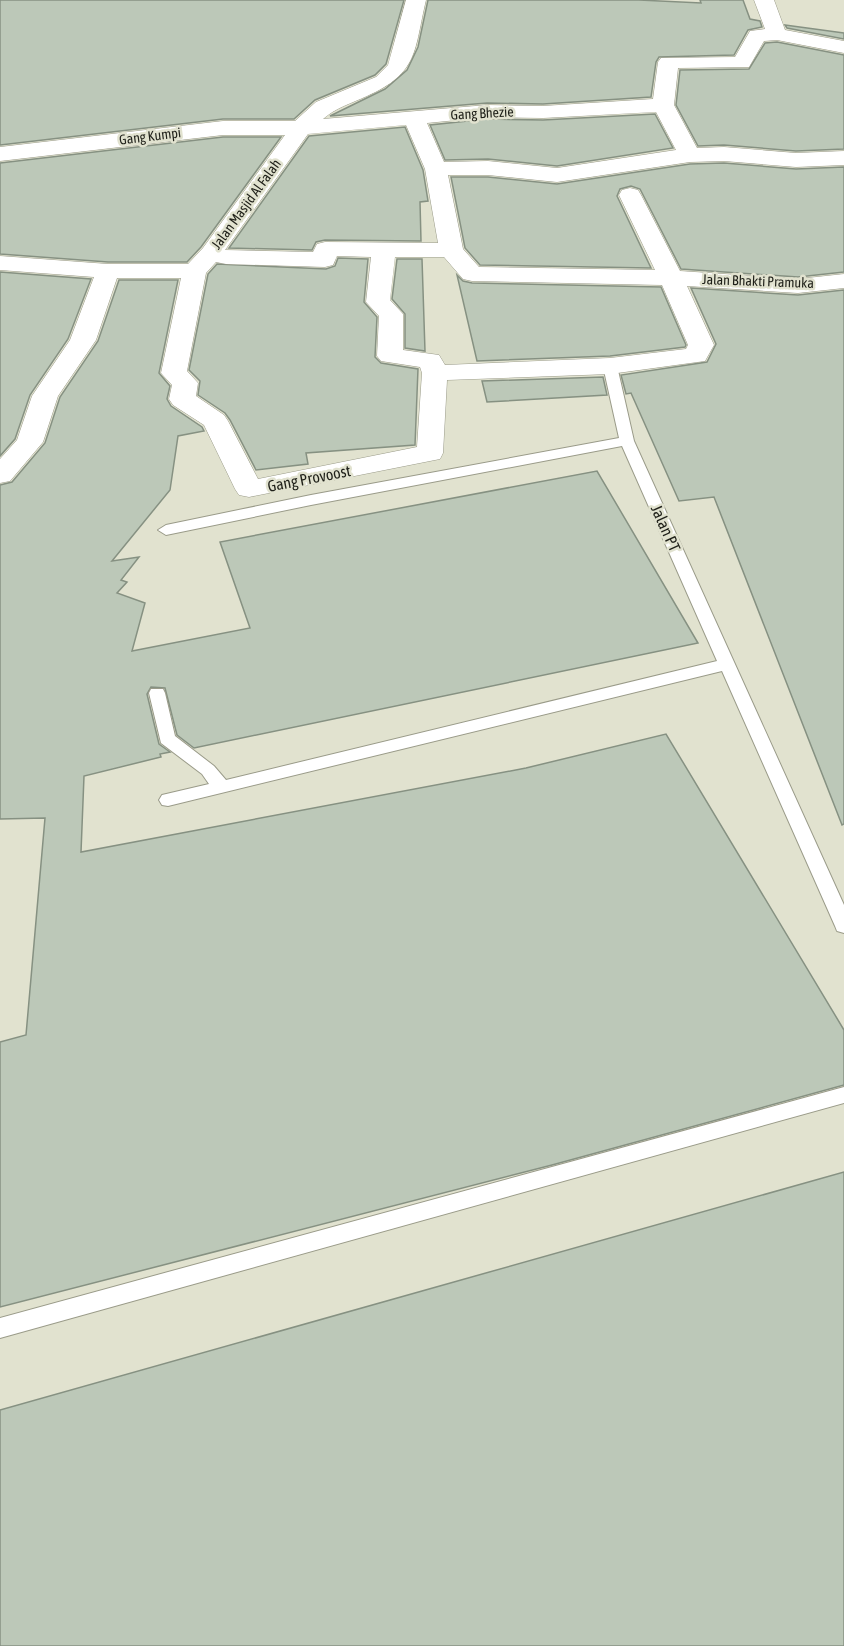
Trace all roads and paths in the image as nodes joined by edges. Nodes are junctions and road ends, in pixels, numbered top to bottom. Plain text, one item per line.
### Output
1 (416, 0) edge
2 (764, 0) edge
3 (777, 34) junction
4 (844, 47) edge
5 (663, 105) junction
6 (414, 119) junction
7 (301, 128) junction
8 (0, 154) edge
9 (690, 155) junction
10 (844, 158) edge
11 (436, 169) junction
12 (630, 195) dead end
13 (384, 250) junction
14 (452, 250) junction
15 (203, 262) junction
16 (0, 263) edge
17 (108, 271) junction
18 (672, 279) junction
19 (844, 281) edge
20 (610, 366) junction
21 (435, 373) junction
22 (627, 441) junction
23 (0, 475) edge
24 (166, 530) dead end
25 (727, 664) junction
26 (157, 693) dead end
27 (222, 787) junction
28 (168, 800) dead end
29 (844, 926) edge
30 (844, 1095) edge
31 (0, 1328) edge

1 - 7 street, Jalan Masjid Al Falah
2 - 3 street
3 - 4 street
3 - 5 street
5 - 6 street, Gang Bhezie
5 - 9 street
6 - 7 street, Gang Bhezie
6 - 11 street
7 - 8 street, Gang Kumpi
7 - 15 street, Jalan Masjid Al Falah
9 - 10 street
9 - 11 street
11 - 14 street
12 - 18 street
13 - 14 street
13 - 15 street
13 - 21 street
14 - 18 street
15 - 17 street
15 - 21 street, Gang Provoost
16 - 17 street
17 - 23 street
18 - 19 street, Jalan Bhakti Pramuka
18 - 20 street
20 - 21 street
20 - 22 lane, Jalan PT
22 - 24 lane
22 - 25 lane, Jalan PT
25 - 27 lane
25 - 29 lane, Jalan PT
26 - 27 lane
27 - 28 lane
30 - 31 lane

